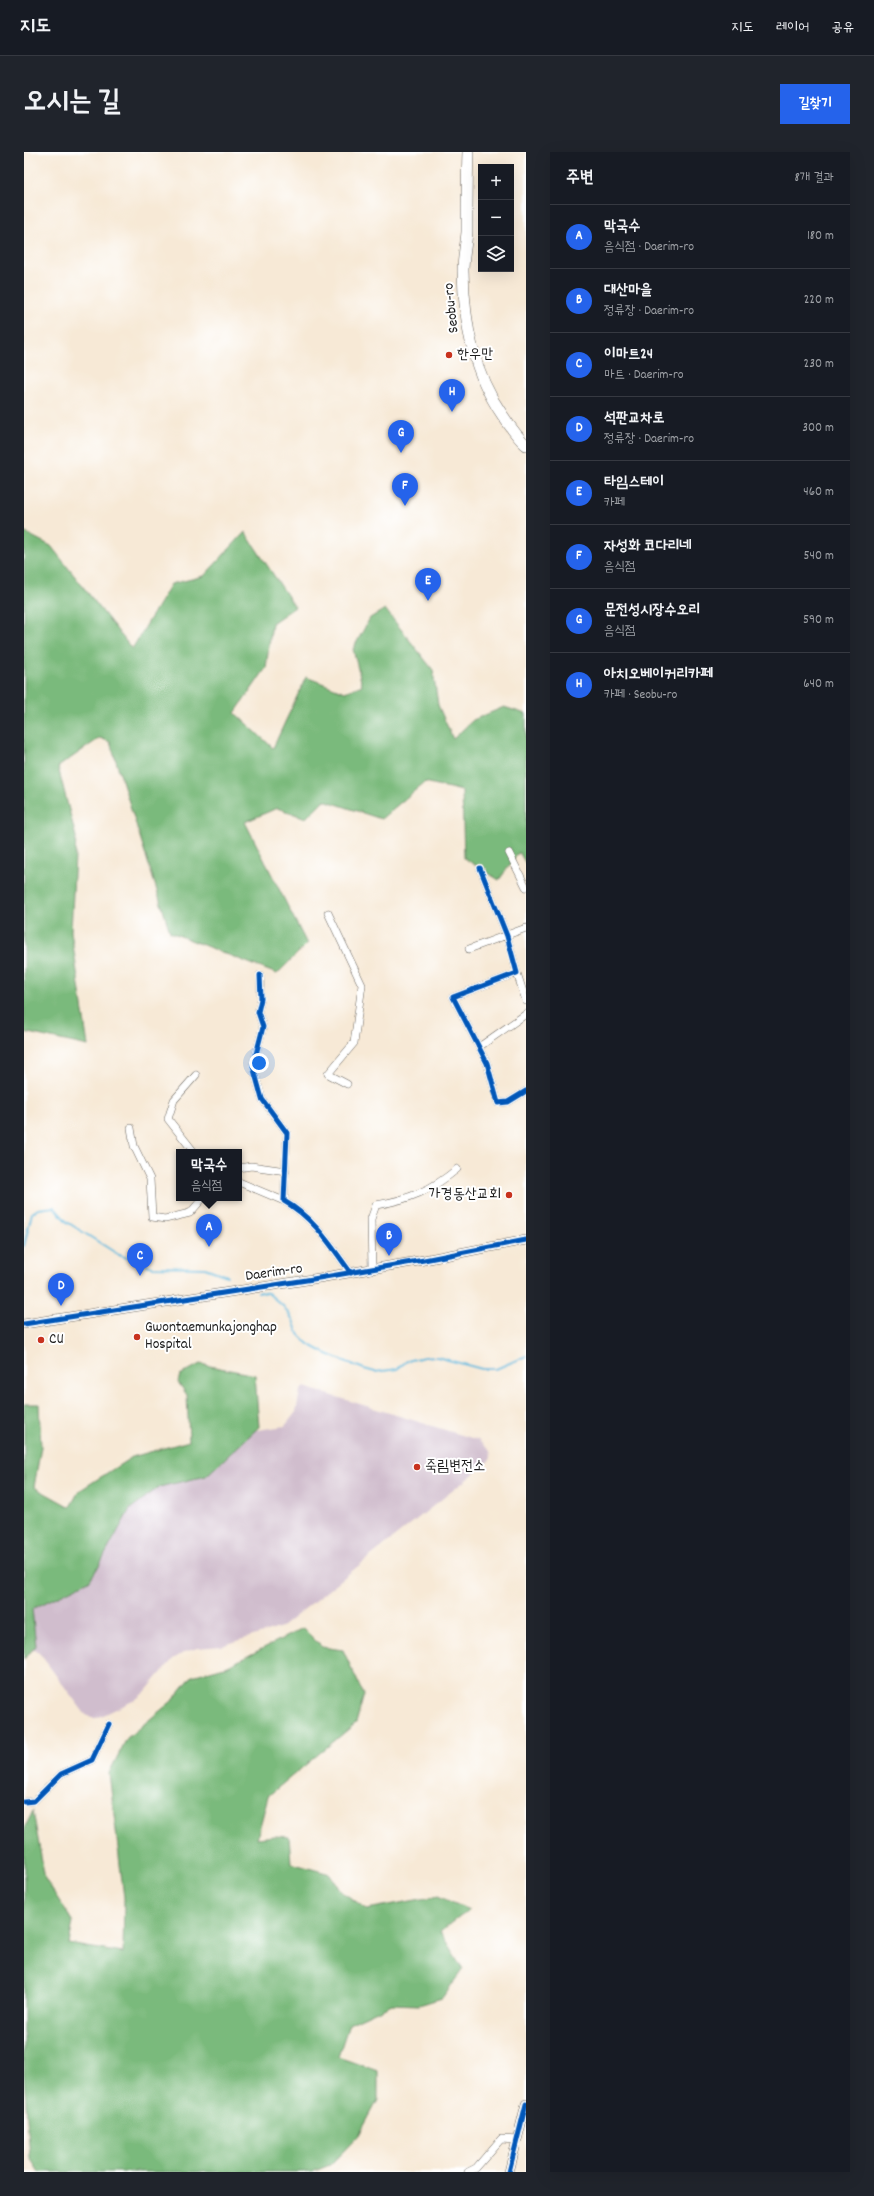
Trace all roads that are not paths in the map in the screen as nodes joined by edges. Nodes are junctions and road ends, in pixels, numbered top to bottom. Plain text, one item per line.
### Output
1 (468, 152) edge
2 (526, 445) edge
3 (509, 853) dead end
4 (480, 868) dead end
5 (526, 887) edge
6 (328, 913) dead end
7 (526, 928) edge
8 (507, 936) junction
9 (469, 949) dead end
10 (517, 973) junction
11 (260, 975) dead end
12 (526, 1001) edge
13 (526, 1014) edge
14 (479, 1047) junction
15 (196, 1075) dead end
16 (347, 1084) dead end
17 (526, 1091) edge
18 (131, 1128) dead end
19 (192, 1149) edge
20 (242, 1168) edge
21 (457, 1169) dead end
22 (286, 1171) junction
23 (242, 1183) edge
24 (200, 1201) edge
25 (284, 1201) junction
26 (526, 1240) edge
27 (372, 1269) junction
28 (351, 1273) junction
29 (24, 1324) edge
30 (109, 1724) dead end
31 (24, 1802) edge
32 (526, 2104) edge
33 (517, 2140) junction
34 (468, 2172) edge
35 (509, 2172) edge

1 - 2 main road, Seobu-ro
3 - 5 street
4 - 8 street
6 - 16 street
7 - 8 street
8 - 9 street
8 - 10 street
10 - 12 street
10 - 14 street
11 - 22 street
13 - 14 street
14 - 17 street
15 - 19 street
18 - 24 street
20 - 22 street
21 - 27 street
22 - 25 street
23 - 25 street
25 - 28 street
26 - 27 street, Daerim-ro
27 - 28 street, Daerim-ro
28 - 29 street, Daerim-ro
30 - 31 street
32 - 33 street
33 - 34 street
33 - 35 street

